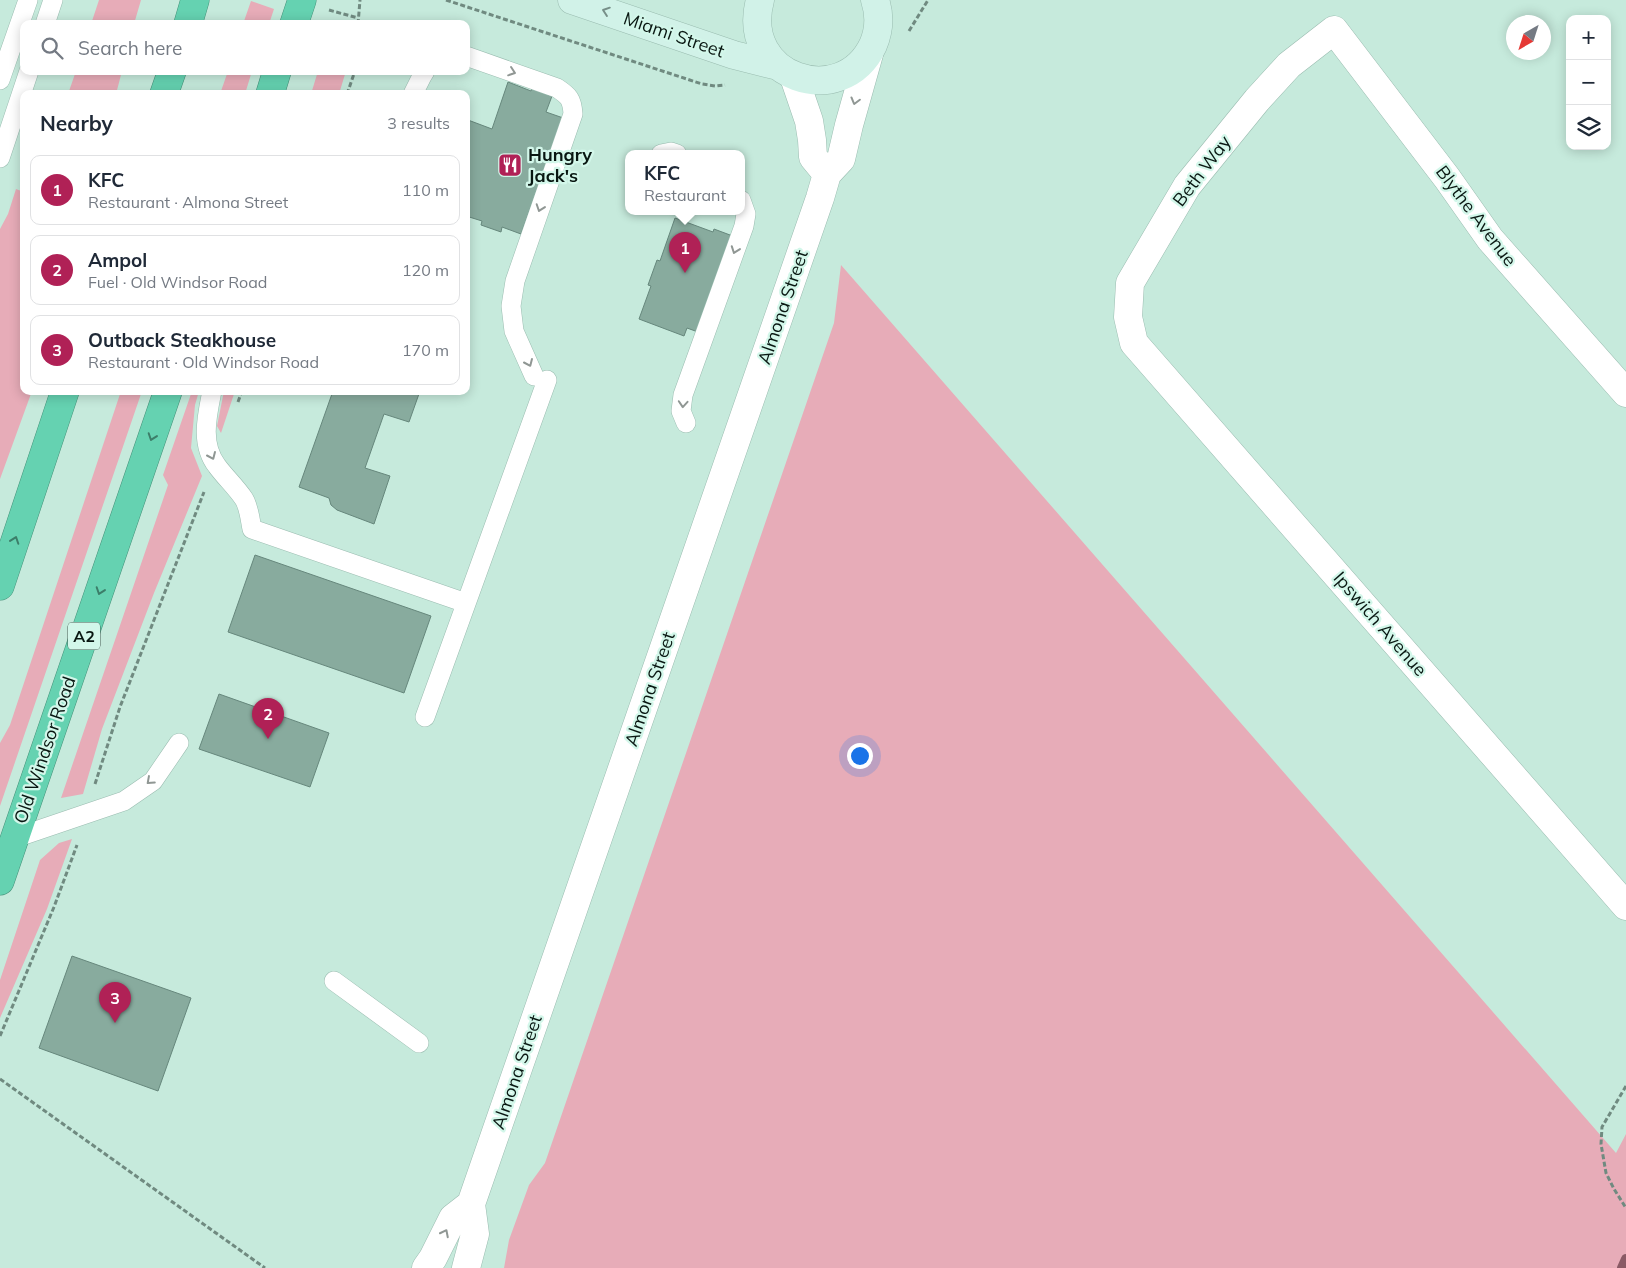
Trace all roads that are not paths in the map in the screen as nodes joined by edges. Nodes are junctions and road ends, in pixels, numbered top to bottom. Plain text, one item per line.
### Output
1 (28, 0) edge
2 (53, 0) edge
3 (195, 0) edge
4 (572, 0) edge
5 (760, 0) edge
6 (875, 0) edge
7 (314, 4) edge
8 (21, 20) edge
9 (46, 20) edge
10 (189, 20) edge
11 (298, 20) edge
12 (20, 23) edge
13 (1334, 30) joint
14 (869, 54) junction
15 (470, 57) edge
16 (786, 71) junction
17 (28, 75) edge
18 (171, 75) edge
19 (276, 75) edge
20 (423, 75) edge
21 (0, 80) edge
22 (23, 90) edge
23 (165, 90) edge
24 (271, 90) edge
25 (415, 90) edge
26 (20, 98) edge
27 (0, 158) edge
28 (827, 174) junction
29 (745, 211) edge
30 (1134, 343) joint
31 (1626, 394) edge
32 (64, 395) edge
33 (167, 395) edge
34 (211, 395) edge
35 (686, 423) dead end
36 (0, 586) edge
37 (466, 603) junction
38 (425, 717) dead end
39 (179, 743) dead end
40 (15, 838) junction
41 (0, 881) edge
42 (1626, 906) edge
43 (334, 981) dead end
44 (419, 1043) dead end
45 (471, 1204) junction
46 (426, 1268) edge
47 (466, 1268) edge

1 - 8 lane
2 - 9 lane
3 - 10 highway
16 -> 4 street, Miami Street
5 - 16 street
6 - 14 street
7 - 11 highway
12 - 21 lane
13 - 30 street, Beth Way
13 - 31 street, Blythe Avenue
14 - 16 street, Miami Street
14 -> 28 street, Almona Street
15 -> 37 lane
16 - 28 street
17 - 22 lane
18 - 23 highway
19 - 24 highway
20 - 25 lane
26 - 27 lane
28 - 45 street, Almona Street
29 -> 35 lane
30 - 42 street, Ipswich Avenue
36 -> 32 highway
33 -> 40 highway, Old Windsor Road / A2
34 -> 37 lane
37 - 38 lane
39 -> 40 lane
40 - 41 highway, Old Windsor Road / A2
43 - 44 lane
46 -> 45 street
45 - 47 street, Almona Street

